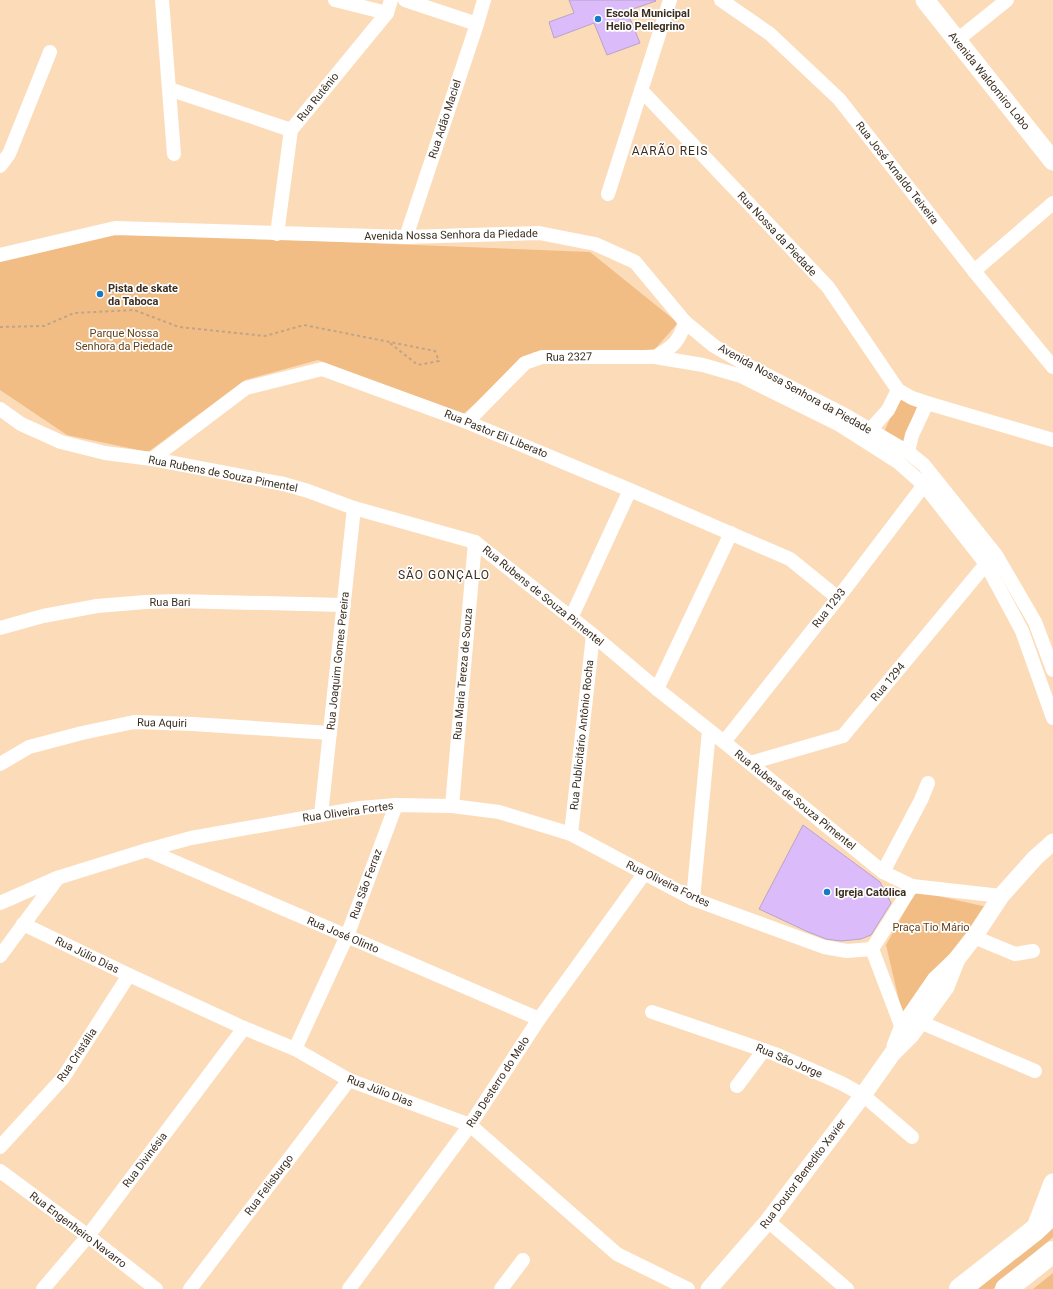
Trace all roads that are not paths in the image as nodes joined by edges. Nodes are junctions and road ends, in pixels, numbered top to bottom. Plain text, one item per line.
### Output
1 (162, 0) edge
2 (335, 0) edge
3 (405, 0) edge
4 (484, 0) edge
5 (670, 0) edge
6 (721, 0) edge
7 (924, 0) edge
8 (1006, 0) edge
9 (389, 6) edge
10 (477, 24) junction
11 (956, 41) junction
12 (50, 52) dead end
13 (169, 89) junction
14 (641, 90) junction
15 (291, 130) junction
16 (174, 154) dead end
17 (1053, 161) edge
18 (0, 166) edge
19 (608, 194) dead end
20 (1053, 203) edge
21 (277, 234) junction
22 (406, 237) junction
23 (0, 255) edge
24 (974, 271) junction
25 (685, 322) junction
26 (671, 353) junction
27 (1053, 367) edge
28 (898, 390) junction
29 (927, 403) junction
30 (0, 409) edge
31 (467, 422) junction
32 (867, 435) junction
33 (1053, 440) edge
34 (908, 452) junction
35 (152, 458) junction
36 (927, 479) junction
37 (630, 490) junction
38 (354, 508) junction
39 (732, 533) junction
40 (475, 542) junction
41 (991, 559) junction
42 (838, 598) junction
43 (344, 605) junction
44 (571, 618) junction
45 (0, 628) edge
46 (593, 635) junction
47 (1053, 670) edge
48 (657, 689) junction
49 (1053, 718) edge
50 (709, 731) junction
51 (330, 732) junction
52 (724, 742) junction
53 (0, 764) edge
54 (750, 764) junction
55 (928, 783) dead end
56 (396, 805) junction
57 (452, 806) junction
58 (321, 815) junction
59 (570, 834) junction
60 (1053, 842) edge
61 (147, 850) junction
62 (883, 872) junction
63 (644, 874) junction
64 (57, 878) junction
65 (912, 886) junction
66 (1001, 896) junction
67 (693, 898) junction
68 (0, 903) edge
69 (23, 924) junction
70 (347, 936) junction
71 (974, 937) junction
72 (872, 949) junction
73 (1033, 951) dead end
74 (0, 956) edge
75 (129, 975) junction
76 (652, 1012) dead end
77 (539, 1019) junction
78 (244, 1028) junction
79 (911, 1029) junction
80 (295, 1049) junction
81 (764, 1050) junction
82 (1035, 1071) dead end
83 (349, 1080) junction
84 (737, 1086) dead end
85 (862, 1095) junction
86 (470, 1125) junction
87 (912, 1137) dead end
88 (0, 1147) edge
89 (0, 1171) edge
90 (1053, 1183) edge
91 (1053, 1213) edge
92 (768, 1221) junction
93 (1036, 1230) junction
94 (88, 1236) junction
95 (1053, 1252) edge
96 (522, 1260) dead end
97 (43, 1289) edge
98 (156, 1289) edge
99 (190, 1289) edge
100 (349, 1289) edge
101 (501, 1289) edge
102 (688, 1289) edge
103 (709, 1289) edge
104 (847, 1289) edge
105 (960, 1289) edge
106 (1006, 1289) edge

1 - 13 street
2 - 9 street
3 - 10 street
4 - 10 street, Rua Adão Maciel
5 - 14 street
6 - 24 street, Rua José Arnaldo Teixeira
7 - 11 main road, Avenida Waldomiro Lobo
8 - 11 street
9 - 15 street, Rua Rutênio
10 - 22 street, Rua Adão Maciel
11 - 17 main road, Avenida Waldomiro Lobo
12 - 18 street
13 - 15 street
13 - 16 street
14 - 19 street
14 - 28 street, Rua Nossa da Piedade
15 - 21 street, Rua Rutênio
20 - 24 street
21 - 22 street, Avenida Nossa Senhora da Piedade
21 - 23 street, Avenida Nossa Senhora da Piedade
22 - 25 street, Avenida Nossa Senhora da Piedade
24 - 27 street, Rua José Arnaldo Teixeira
25 - 26 street, Rua 2327
25 - 32 street, Avenida Nossa Senhora da Piedade
26 - 31 street, Rua 2327
26 - 32 street, Avenida Nossa Senhora da Piedade
28 - 29 street, Rua Nossa da Piedade
28 - 32 street
29 - 33 street, Rua Nossa da Piedade
29 - 34 street
30 - 35 street, Rua Rubens de Souza Pimentel
31 - 35 street, Rua Pastor Eli Liberato
31 - 37 street, Rua Pastor Eli Liberato
32 - 34 street, Avenida Nossa Senhora da Piedade
32 - 36 street, Avenida Nossa Senhora da Piedade
34 - 36 street, Avenida Nossa Senhora da Piedade
35 - 38 street, Rua Rubens de Souza Pimentel
36 - 41 street, Avenida Nossa Senhora da Piedade
36 - 42 street, Rua 1293
37 - 39 street, Rua Pastor Eli Liberato
37 - 44 street
38 - 40 street, Rua Rubens de Souza Pimentel
38 - 43 street, Rua Joaquim Gomes Pereira
39 - 42 street, Rua Pastor Eli Liberato
39 - 48 street
40 - 44 street, Rua Rubens de Souza Pimentel
40 - 57 street, Rua Maria Tereza de Souza
41 - 47 street, Avenida Nossa Senhora da Piedade
41 - 49 street, Avenida Nossa Senhora da Piedade
41 - 54 street, Rua 1294
42 - 52 street, Rua 1293
43 - 45 street, Rua Bari
43 - 51 street, Rua Joaquim Gomes Pereira
44 - 46 street, Rua Rubens de Souza Pimentel
46 - 48 street, Rua Rubens de Souza Pimentel
46 - 59 street, Rua Publicitário Antônio Rocha
48 - 50 street, Rua Rubens de Souza Pimentel
50 - 52 street, Rua Rubens de Souza Pimentel
50 - 67 street
51 - 53 street, Rua Aquiri
51 - 58 street, Rua Joaquim Gomes Pereira
52 - 54 street, Rua Rubens de Souza Pimentel
54 - 62 street, Rua Rubens de Souza Pimentel
55 - 62 street
56 - 57 street, Rua Oliveira Fortes
56 - 58 street, Rua Oliveira Fortes
56 - 70 street, Rua São Ferraz
57 - 59 street, Rua Oliveira Fortes
58 - 61 street, Rua Oliveira Fortes
59 - 63 street, Rua Oliveira Fortes
60 - 66 street, Rua Doutor Benedito Xavier
61 - 64 street, Rua Oliveira Fortes
61 - 70 street, Rua José Olinto
62 - 65 street, Rua Rubens de Souza Pimentel
63 - 67 street, Rua Oliveira Fortes
63 - 77 street, Rua Desterro do Melo
64 - 68 street, Rua Oliveira Fortes
64 - 69 street
65 - 66 street, Rua Rubens de Souza Pimentel
65 - 72 street
66 - 71 street, Rua Doutor Benedito Xavier
67 - 72 street, Rua Oliveira Fortes
69 - 74 street
69 - 75 street, Rua Júlio Dias
70 - 77 street, Rua José Olinto
70 - 80 street, Rua São Ferraz
71 - 73 street
71 - 79 street, Rua Doutor Benedito Xavier
72 - 79 street
75 - 78 street, Rua Júlio Dias
75 - 88 street, Rua Cristália
76 - 81 street, Rua São Jorge
77 - 86 street, Rua Desterro do Melo
78 - 80 street, Rua Júlio Dias
78 - 94 street, Rua Divinésia
79 - 82 street
79 - 85 street, Rua Doutor Benedito Xavier
80 - 83 street, Rua Júlio Dias
81 - 84 street
81 - 85 street, Rua São Jorge
83 - 86 street, Rua Júlio Dias
83 - 99 street, Rua Felisburgo
85 - 87 street, Rua São Jorge
85 - 92 street, Rua Doutor Benedito Xavier
86 - 100 street, Rua Desterro do Melo
86 - 102 street, Rua Júlio Dias
89 - 94 street, Rua Engenheiro Navarro
90 - 93 main road
91 - 93 highway
92 - 103 street, Rua Doutor Benedito Xavier
92 - 104 street
93 - 105 highway
94 - 97 street, Rua Divinésia
94 - 98 street, Rua Engenheiro Navarro
95 - 106 highway
96 - 101 street

